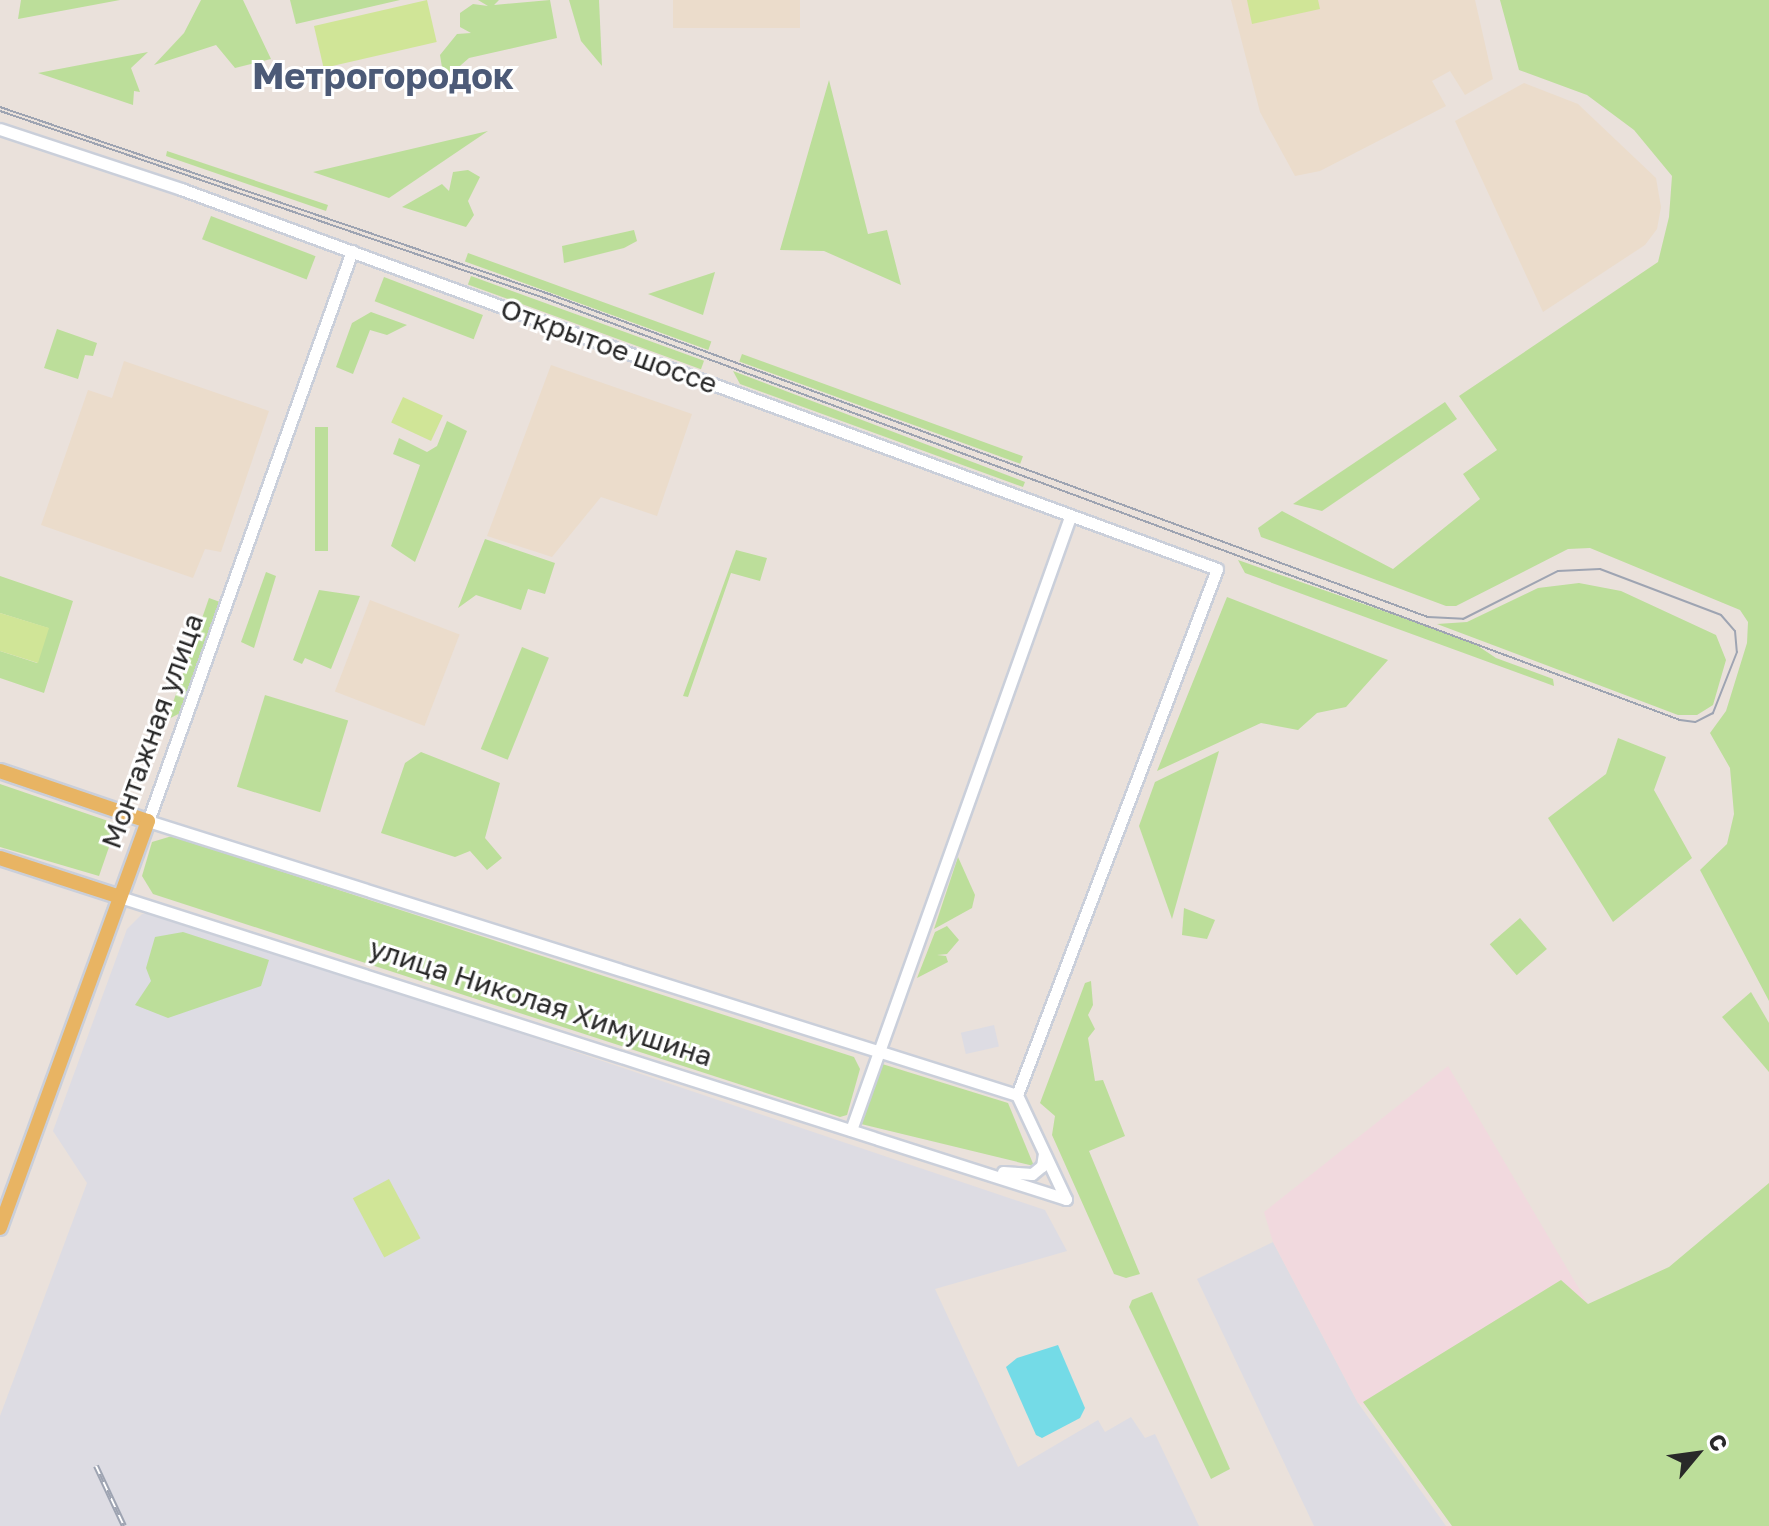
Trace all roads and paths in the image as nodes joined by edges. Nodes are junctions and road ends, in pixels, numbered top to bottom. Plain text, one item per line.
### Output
1 (0, 129) edge
2 (352, 251) junction
3 (1070, 517) junction
4 (0, 771) edge
5 (148, 821) junction
6 (0, 858) edge
7 (120, 897) junction
8 (875, 1054) junction
9 (1017, 1095) junction
10 (851, 1130) junction
11 (1044, 1153) junction
12 (982, 1170) junction
13 (0, 1228) edge

1 - 2 street, Открытое шоссе
2 - 3 street, Открытое шоссе
2 - 5 street, Монтажная улица
3 - 8 street
3 - 9 street, Открытое шоссе
4 - 5 main road, улица Николая Химушина
5 - 7 main road, Монтажная улица
5 - 8 street, улица Николая Химушина
6 - 7 main road, улица Николая Химушина
7 - 10 street, улица Николая Химушина
7 - 13 main road, Монтажная улица
8 - 9 street, улица Николая Химушина
8 - 10 street
9 - 11 street
10 - 12 street, улица Николая Химушина
11 - 12 street
11 - 12 street, улица Николая Химушина

